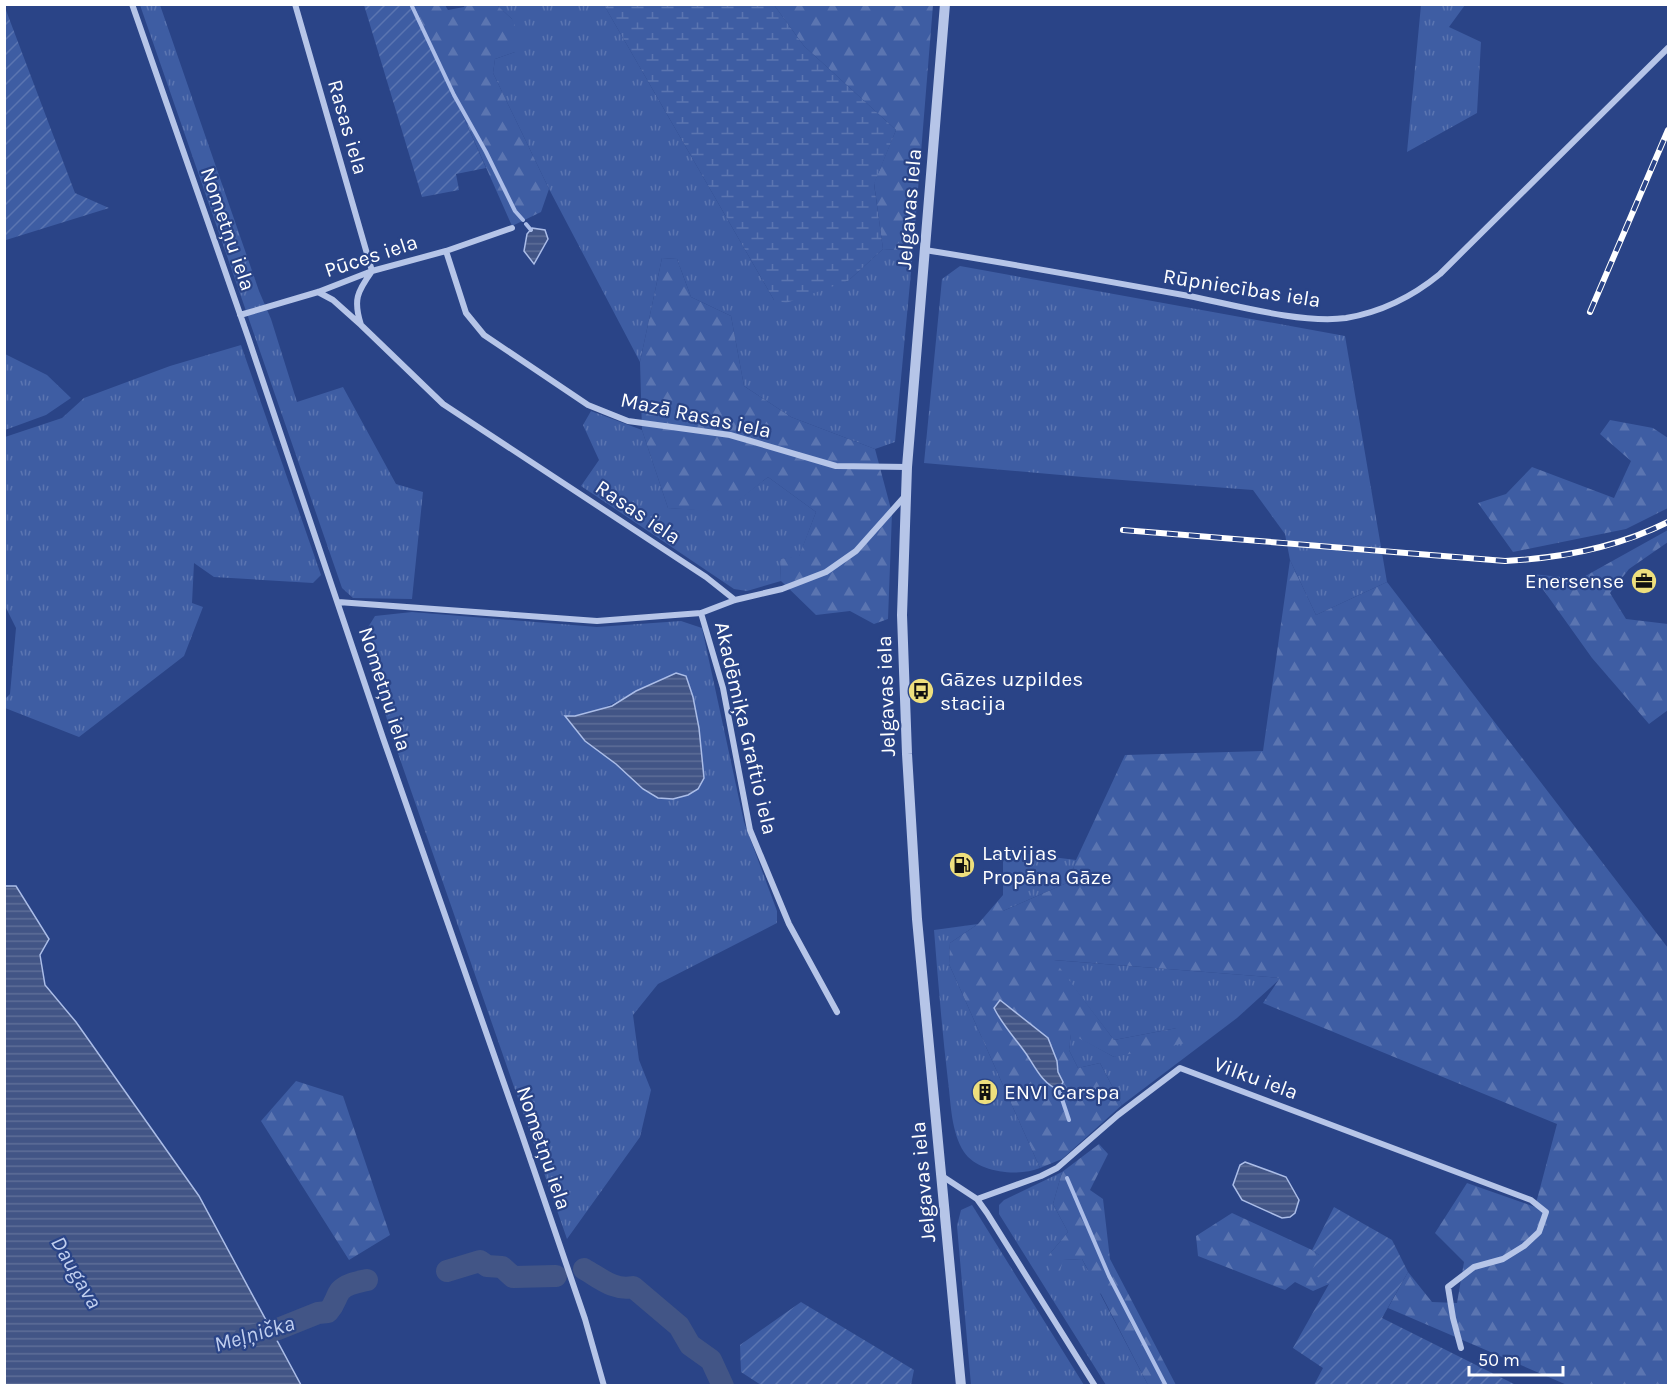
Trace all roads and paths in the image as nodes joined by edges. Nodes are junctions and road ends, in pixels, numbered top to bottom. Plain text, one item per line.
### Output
1 (132, 4) edge
2 (295, 4) edge
3 (945, 4) edge
4 (1668, 48) edge
5 (512, 228) dead end
6 (925, 250) junction
7 (446, 251) junction
8 (372, 271) junction
9 (318, 292) junction
10 (240, 315) junction
11 (362, 325) junction
12 (907, 467) junction
13 (906, 495) junction
14 (735, 600) junction
15 (338, 602) junction
16 (701, 613) junction
17 (837, 1012) dead end
18 (942, 1176) junction
19 (977, 1199) junction
20 (1461, 1348) dead end
21 (602, 1382) edge
22 (610, 1386) edge
23 (961, 1386) edge
24 (1095, 1386) edge

1 - 10 street, Nometņu iela
2 - 8 street, Rasas iela
3 - 6 street, Jelgavas iela
4 - 6 street, Rūpniecības iela
5 - 7 street, Pūces iela
6 - 12 street, Jelgavas iela
7 - 8 street, Pūces iela
7 - 12 street, Mazā Rasas iela
8 - 9 street, Pūces iela
8 - 11 street
9 - 10 street, Pūces iela
9 - 11 street, Rasas iela
10 - 15 street, Nometņu iela
11 - 14 street, Rasas iela
12 - 13 street, Jelgavas iela
13 - 14 street
13 - 18 street, Jelgavas iela
14 - 16 street, Akadēmiķa Graftio iela
15 - 16 street
15 - 21 street, Nometņu iela
16 - 17 street, Akadēmiķa Graftio iela
18 - 19 street
18 - 23 street, Jelgavas iela
19 - 20 street, Vilku iela
19 - 24 street
21 - 22 street

